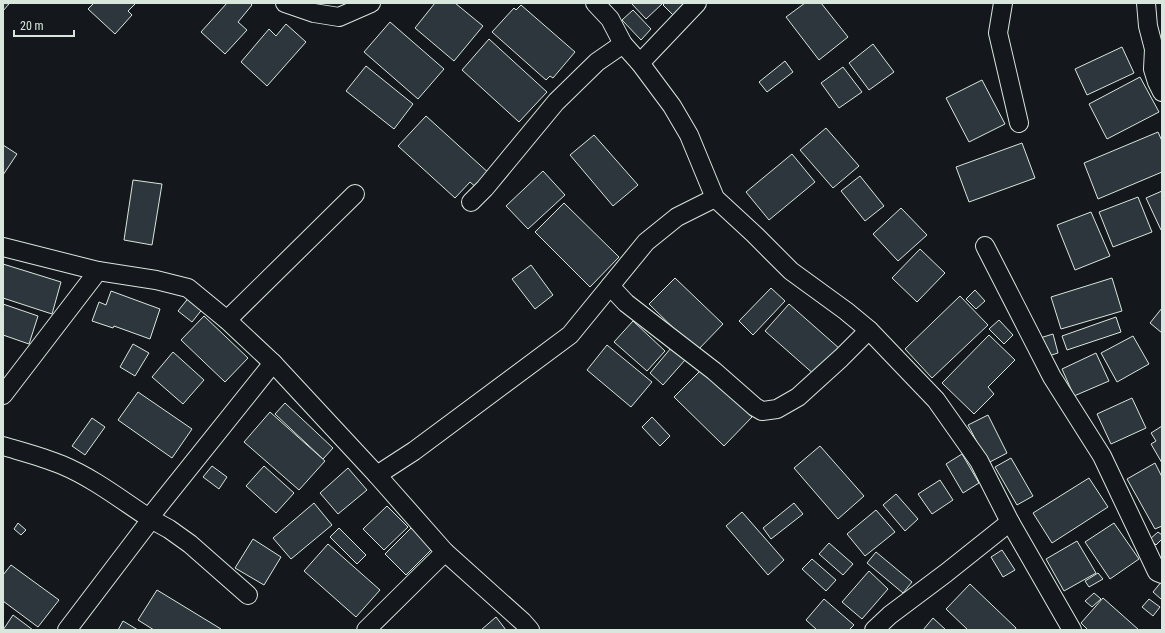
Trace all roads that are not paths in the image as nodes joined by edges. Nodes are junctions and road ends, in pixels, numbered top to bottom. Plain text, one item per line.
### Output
1 (285, 3) edge
2 (371, 3) edge
3 (595, 3) edge
4 (697, 3) edge
5 (1003, 3) edge
6 (1146, 3) edge
7 (623, 44) junction
8 (640, 63) junction
9 (1162, 92) edge
10 (1019, 123) dead end
11 (355, 194) dead end
12 (715, 198) junction
13 (471, 202) dead end
14 (985, 246) dead end
15 (3, 247) edge
16 (98, 271) junction
17 (610, 286) junction
18 (227, 320) junction
19 (869, 330) junction
20 (274, 362) junction
21 (3, 395) edge
22 (3, 446) edge
23 (377, 475) junction
24 (149, 518) junction
25 (1010, 522) junction
26 (445, 552) junction
27 (1162, 574) edge
28 (248, 595) dead end
29 (67, 630) edge
30 (366, 630) edge
31 (530, 630) edge
32 (874, 630) edge
33 (1072, 630) edge

1 - 2 street
3 - 7 street
4 - 8 street
5 - 10 street
6 - 9 street
7 - 8 street
7 - 13 street
8 - 12 street
11 - 18 street
12 - 17 street
12 - 19 street
14 - 27 street
15 - 16 street
16 - 18 street
16 - 21 street
17 - 19 street
17 - 23 street
18 - 20 street
19 - 25 street
20 - 23 street
20 - 24 street
22 - 24 street
23 - 26 street
24 - 28 street
24 - 29 street
25 - 32 street
25 - 33 street
26 - 30 street
26 - 31 street

